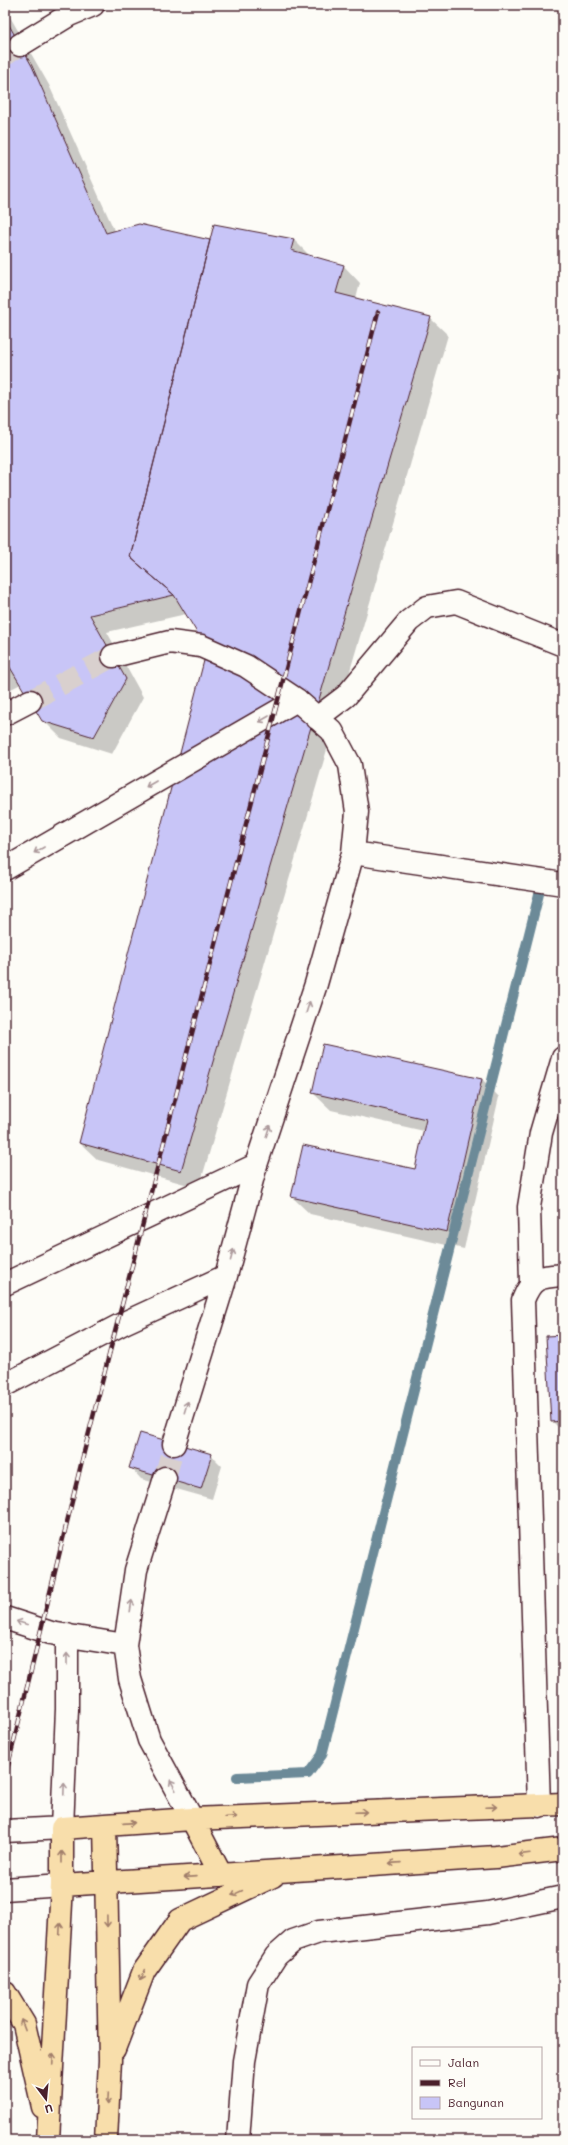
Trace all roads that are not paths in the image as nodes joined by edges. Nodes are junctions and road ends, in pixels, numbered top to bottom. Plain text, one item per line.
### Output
1 (93, 5) edge
2 (20, 45) tunnel mouth
3 (563, 645) edge
4 (113, 656) tunnel mouth
5 (297, 700) junction
6 (30, 701) tunnel mouth
7 (5, 714) edge
8 (317, 718) junction
9 (353, 853) junction
10 (5, 869) edge
11 (563, 884) edge
12 (563, 1058) edge
13 (256, 1165) junction
14 (563, 1275) edge
15 (226, 1276) junction
16 (531, 1283) junction
17 (5, 1284) edge
18 (5, 1385) edge
19 (174, 1444) tunnel mouth
20 (164, 1478) tunnel mouth
21 (5, 1618) edge
22 (67, 1635) junction
23 (125, 1645) junction
24 (563, 1804) edge
25 (540, 1806) junction
26 (192, 1819) junction
27 (105, 1825) junction
28 (62, 1828) junction
29 (5, 1831) edge
30 (563, 1850) edge
31 (285, 1870) junction
32 (222, 1875) junction
33 (106, 1882) junction
34 (62, 1885) junction
35 (5, 1889) edge
36 (563, 1897) edge
37 (5, 1993) edge
38 (110, 2060) junction
39 (48, 2136) edge
40 (106, 2140) edge
41 (238, 2140) edge

1 - 2 street
3 - 8 street
4 - 5 street
5 - 8 street
5 -> 10 street
6 - 7 street
8 - 9 street
9 - 11 street
13 -> 9 street
12 - 16 street
15 -> 13 street
13 - 17 street
14 - 16 street
15 - 18 street
19 -> 15 street
16 - 25 street
23 -> 20 street
22 -> 21 street
22 - 23 street
28 -> 22 street
26 -> 23 street
24 - 25 highway
26 -> 25 highway
27 -> 26 highway
26 - 32 highway
27 - 28 highway
27 - 33 highway
28 - 29 street
34 -> 28 highway
30 -> 31 highway
31 - 32 highway
31 -> 38 highway
32 -> 33 highway
33 - 34 highway
33 -> 38 highway
34 - 35 street
39 -> 34 highway
36 - 41 street
39 -> 37 highway
38 -> 40 highway

